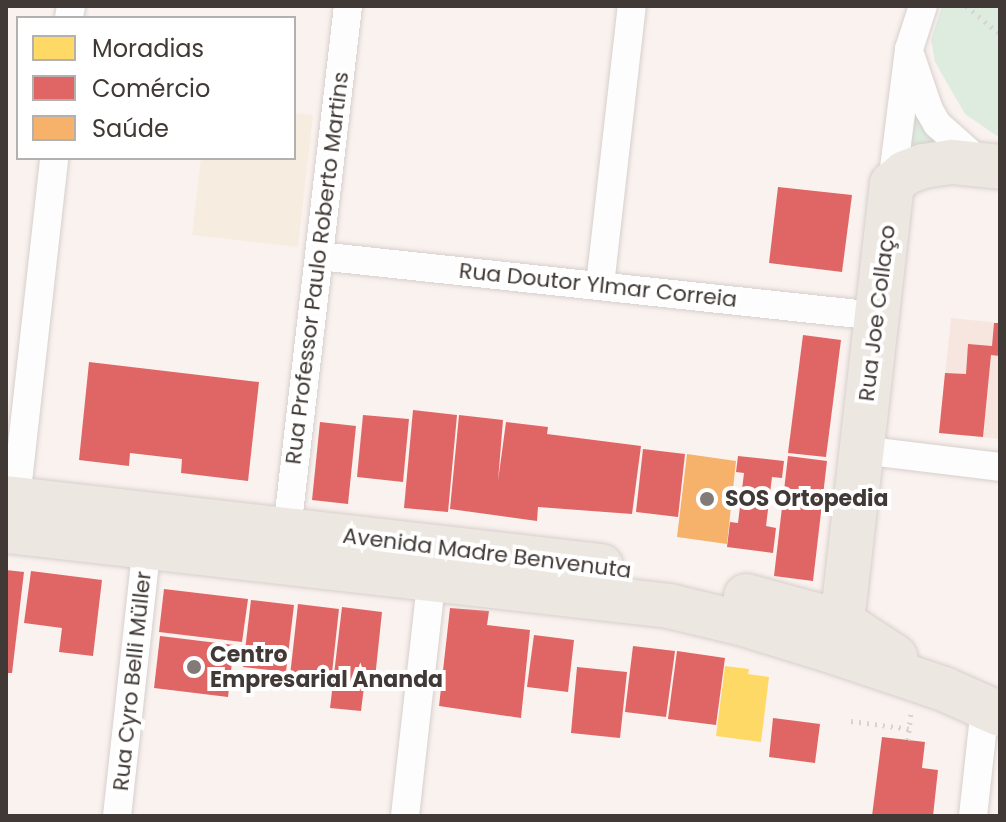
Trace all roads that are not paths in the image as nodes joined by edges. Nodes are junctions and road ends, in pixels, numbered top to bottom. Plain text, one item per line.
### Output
1 (348, 6) edge
2 (632, 6) edge
3 (923, 6) edge
4 (909, 49) junction
5 (54, 160) edge
6 (991, 165) edge
7 (892, 184) junction
8 (319, 256) junction
9 (600, 285) junction
10 (877, 316) junction
11 (862, 450) junction
12 (1000, 467) edge
13 (9, 510) edge
14 (287, 530) junction
15 (147, 546) junction
16 (432, 577) junction
17 (842, 622) junction
18 (928, 695) junction
19 (993, 711) edge
20 (117, 816) edge
21 (405, 816) edge
22 (973, 816) edge

1 - 8 street, Rua Professor Paulo Roberto Martins
2 - 9 street
3 - 4 street, Rua Joe Collaço
4 - 6 street
4 - 7 street, Rua Joe Collaço
5 - 13 street
6 - 7 main road
7 - 10 main road, Rua Joe Collaço
8 - 9 street, Rua Doutor Ylmar Correia
8 - 14 street, Rua Professor Paulo Roberto Martins
9 - 10 street, Rua Doutor Ylmar Correia
10 - 11 main road, Rua Joe Collaço
11 - 12 street
11 - 17 main road, Rua Joe Collaço
13 - 14 main road, Avenida Madre Benvenuta
13 - 15 main road, Avenida Madre Benvenuta
14 - 17 main road, Avenida Madre Benvenuta
15 - 16 main road, Avenida Madre Benvenuta
15 - 20 street, Rua Cyro Belli Müller
16 - 18 main road, Avenida Madre Benvenuta
16 - 21 street
17 - 18 main road, Avenida Madre Benvenuta
18 - 19 main road, Avenida Madre Benvenuta
19 - 22 street

